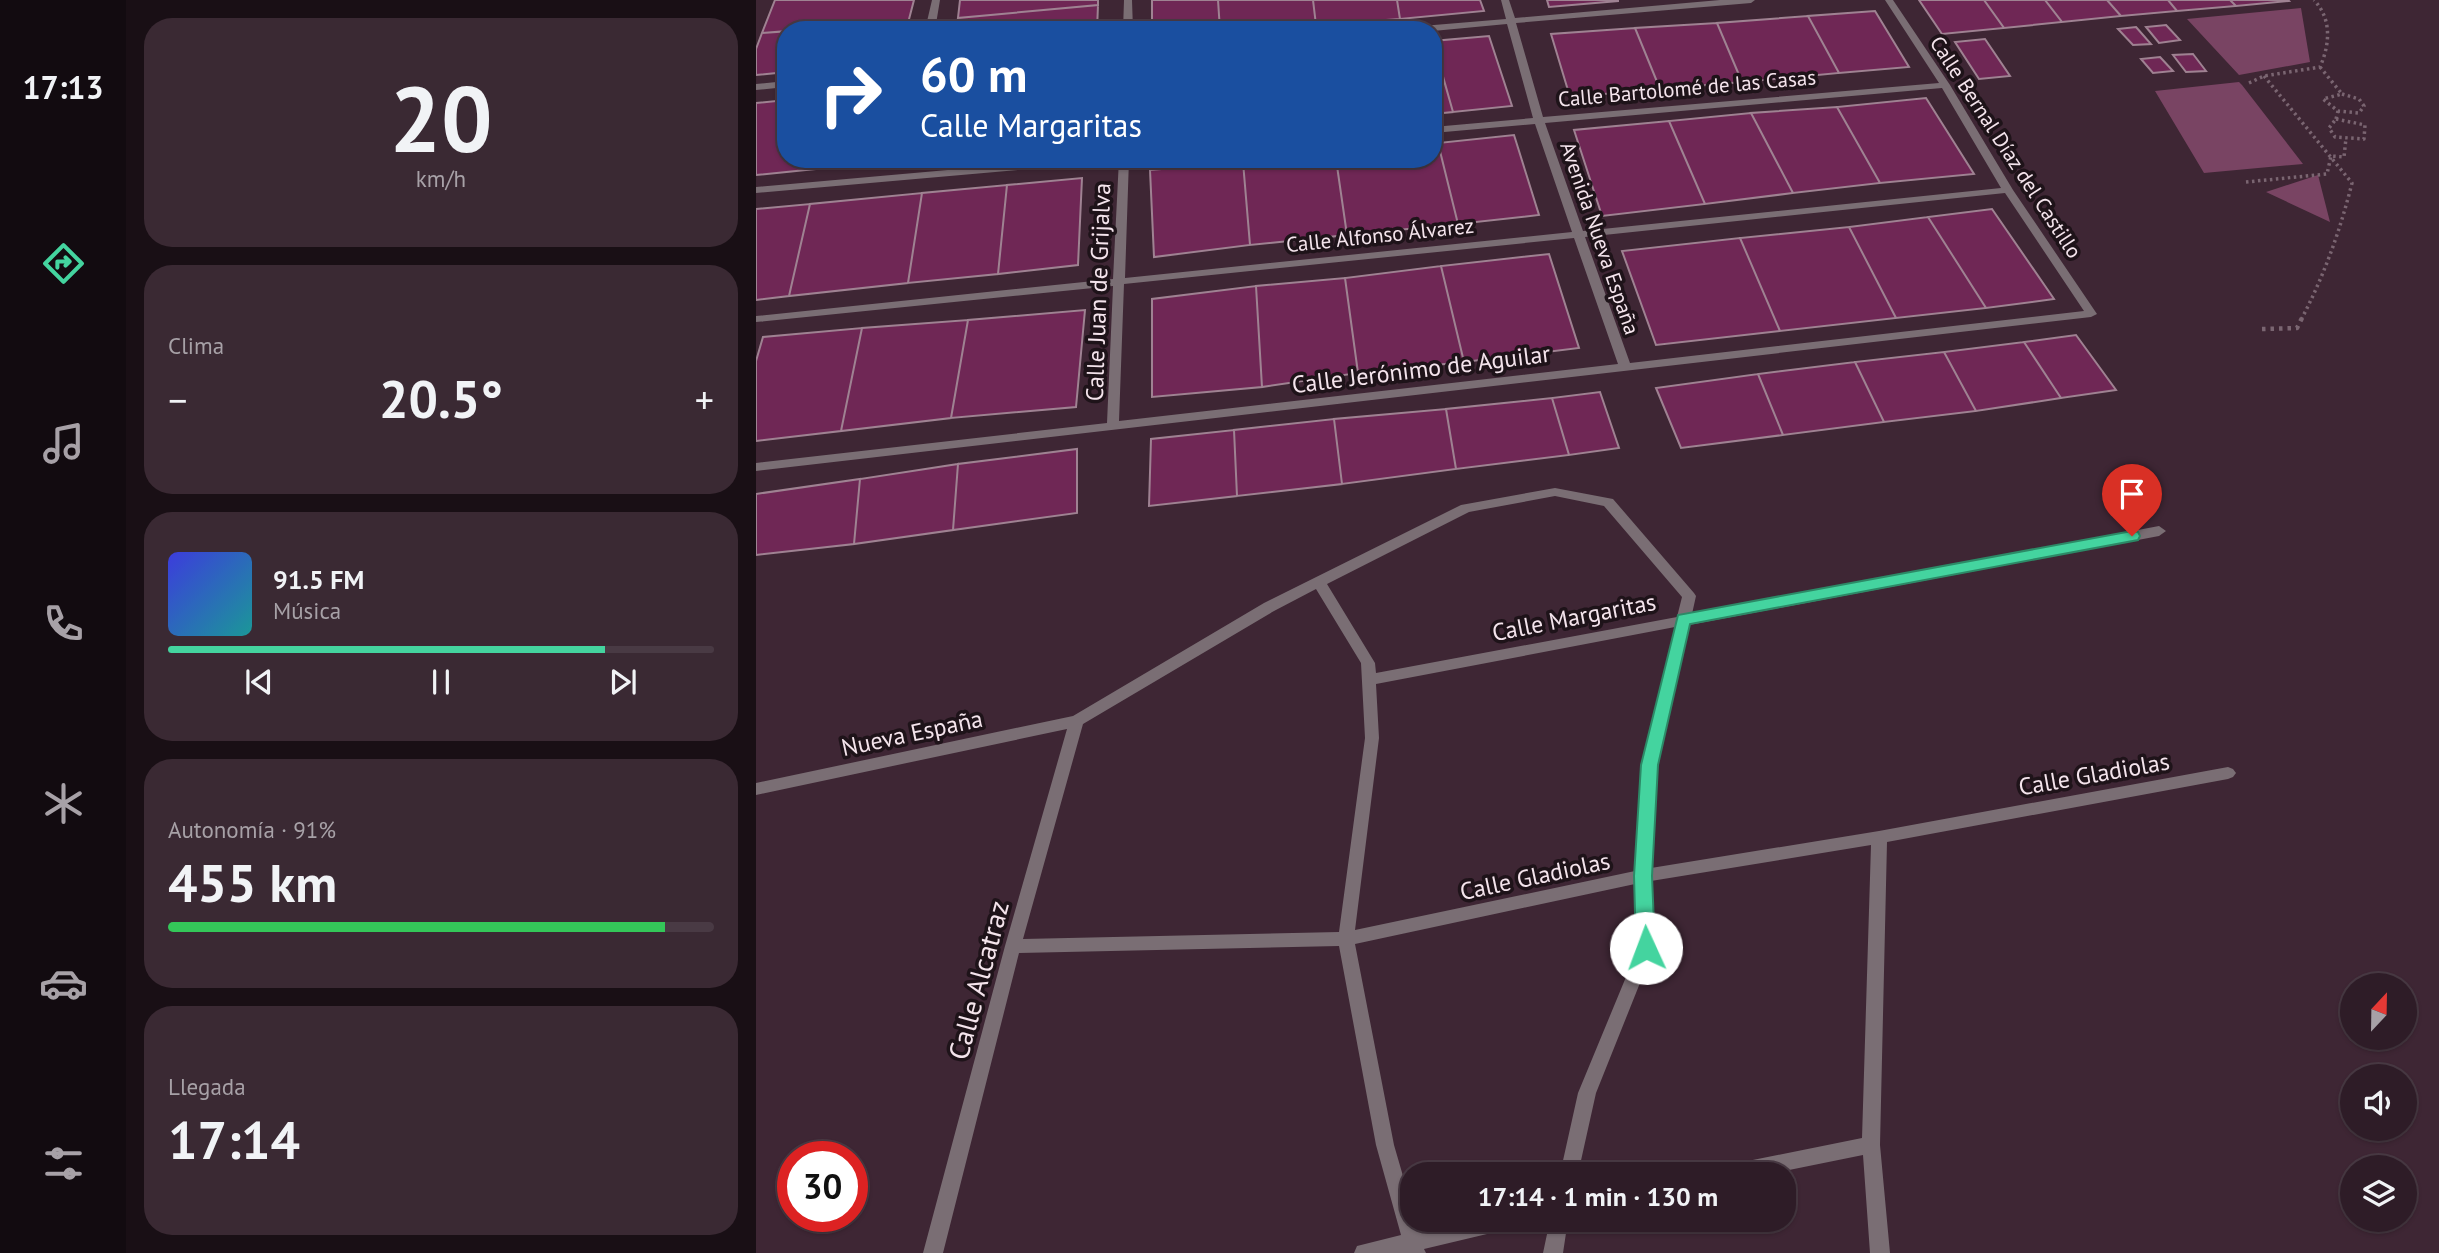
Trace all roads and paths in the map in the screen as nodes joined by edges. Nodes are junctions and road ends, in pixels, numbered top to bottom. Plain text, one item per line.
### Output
1 (936, 0) edge
2 (1128, 0) edge
3 (1505, 0) edge
4 (1751, 0) edge
5 (1889, 0) edge
6 (2314, 0) edge
7 (932, 21) edge
8 (1128, 21) edge
9 (1511, 21) junction
10 (1442, 27) edge
11 (2320, 67) junction
12 (2264, 76) junction
13 (2249, 83) dead end
14 (777, 85) edge
15 (1945, 85) junction
16 (756, 87) edge
17 (2342, 94) junction
18 (2338, 111) junction
19 (2336, 119) junction
20 (1539, 121) junction
21 (1442, 129) edge
22 (2346, 138) junction
23 (2331, 156) junction
24 (1006, 168) edge
25 (1124, 168) edge
26 (2246, 182) dead end
27 (756, 190) edge
28 (2008, 190) junction
29 (1578, 234) junction
30 (1119, 281) junction
31 (2091, 314) joint
32 (756, 318) edge
33 (2262, 329) dead end
34 (1625, 367) junction
35 (1113, 426) junction
36 (756, 467) edge
37 (2159, 531) dead end
38 (1319, 582) junction
39 (1683, 619) junction
40 (1369, 680) junction
41 (1077, 721) junction
42 (2228, 773) dead end
43 (756, 789) edge
44 (1879, 837) junction
45 (1643, 876) junction
46 (1346, 939) junction
47 (1013, 946) junction
48 (1871, 1145) junction
49 (1572, 1162) edge
50 (1787, 1162) edge
51 (1466, 1232) edge
52 (1557, 1232) edge
53 (1414, 1247) edge
54 (933, 1253) edge
55 (1364, 1253) edge
56 (1553, 1253) edge
57 (1880, 1253) edge

1 - 7 street
2 - 8 street
3 - 9 street, Avenida Nueva España
4 - 9 street
5 - 15 street, Calle Bernal Díaz del Castillo
6 - 11 path
9 - 10 street
9 - 20 street, Avenida Nueva España
11 - 12 path
11 - 17 path
12 - 13 path
12 - 23 path
14 - 16 street
15 - 20 street, Calle Bartolomé de las Casas
15 - 28 street, Calle Bernal Díaz del Castillo
17 - 18 path
17 - 18 path
18 - 19 path
19 - 22 path
19 - 22 path
20 - 21 street, Calle Bartolomé de las Casas
20 - 29 street, Avenida Nueva España
22 - 23 path
23 - 26 path
23 - 33 path
24 - 27 street
25 - 30 street, Calle Juan de Grijalva
28 - 29 street, Calle Alfonso Álvarez
28 - 31 street, Calle Bernal Díaz del Castillo
29 - 30 street, Calle Alfonso Álvarez
29 - 34 street, Avenida Nueva España
30 - 32 street, Calle Alfonso Álvarez
30 - 35 street, Calle Juan de Grijalva
31 - 34 street, Calle Jerónimo de Aguilar
34 - 35 street, Calle Jerónimo de Aguilar
35 - 36 street, Calle Jerónimo de Aguilar
37 - 39 street, Calle Margaritas
38 - 39 street, Nueva España
38 - 40 street
38 - 41 street, Nueva España
39 - 40 street, Calle Margaritas
39 - 45 street
40 - 46 street
41 - 43 street, Nueva España
41 - 47 street, Calle Alcatraz
42 - 44 street, Calle Gladiolas
44 - 45 street, Calle Gladiolas
44 - 48 street
45 - 46 street, Calle Gladiolas
45 - 49 street
46 - 47 street, Calle Gladiolas
46 - 53 street
47 - 54 street, Calle Alcatraz
48 - 50 street
48 - 57 street
51 - 53 street
52 - 56 street
53 - 55 street

